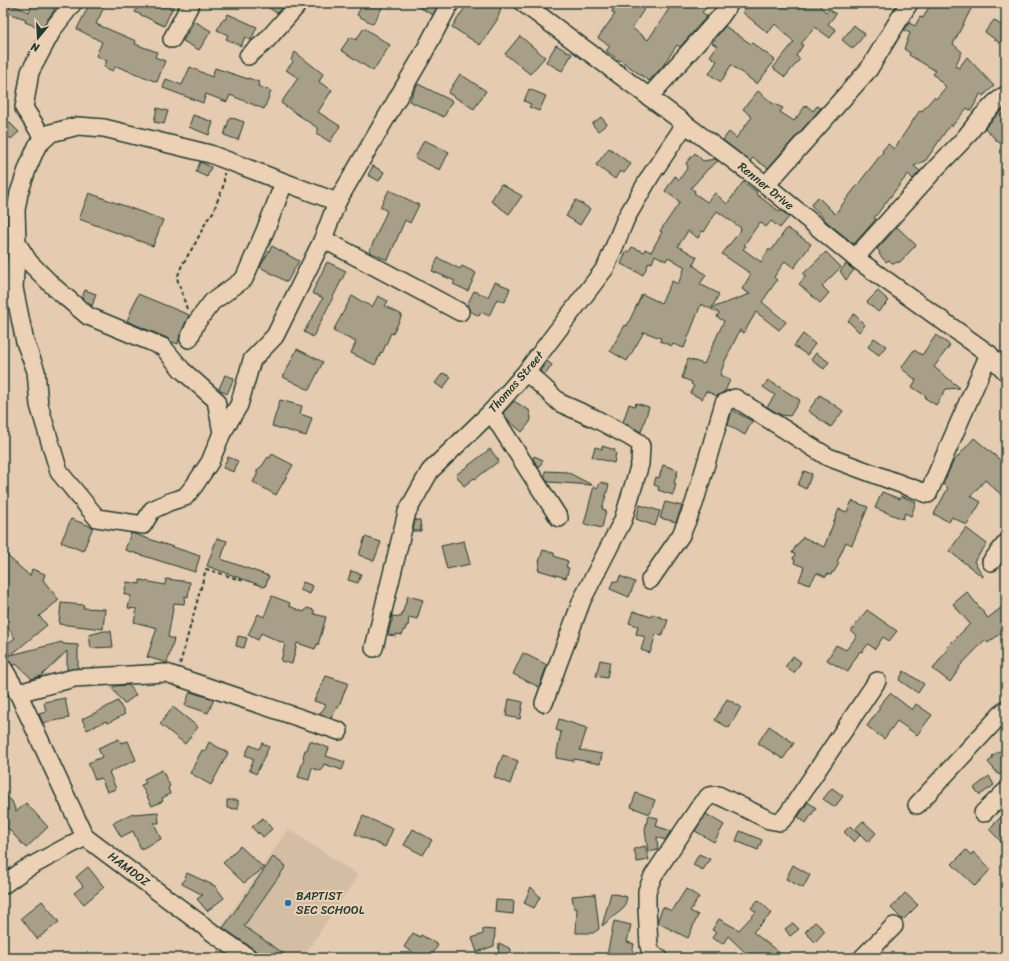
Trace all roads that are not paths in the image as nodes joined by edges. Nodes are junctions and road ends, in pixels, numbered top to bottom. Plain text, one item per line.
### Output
1 (72, 3) edge
2 (191, 3) edge
3 (298, 3) edge
4 (450, 3) edge
5 (523, 3) edge
6 (730, 3) edge
7 (909, 3) edge
8 (172, 39) dead end
9 (248, 56) dead end
10 (1006, 95) edge
11 (649, 97) junction
12 (684, 123) junction
13 (44, 140) junction
14 (284, 183) junction
15 (766, 185) junction
16 (337, 202) junction
17 (10, 211) edge
18 (323, 239) junction
19 (17, 243) junction
20 (855, 258) junction
21 (460, 312) dead end
22 (189, 339) dead end
23 (989, 354) junction
24 (526, 372) junction
25 (1006, 372) edge
26 (490, 412) junction
27 (222, 433) junction
28 (559, 518) dead end
29 (1006, 543) edge
30 (991, 562) dead end
31 (650, 580) dead end
32 (374, 648) dead end
33 (3, 668) edge
34 (878, 681) dead end
35 (18, 693) junction
36 (544, 703) dead end
37 (1006, 709) edge
38 (339, 731) dead end
39 (1006, 791) edge
40 (917, 805) dead end
41 (983, 813) dead end
42 (85, 837) junction
43 (3, 885) edge
44 (894, 926) dead end
45 (249, 958) edge
46 (659, 958) edge
47 (862, 958) edge

1 - 13 street
2 - 8 street
3 - 9 street
4 - 16 street
5 - 11 street, Renner Drive
6 - 11 street
7 - 15 street
10 - 20 street
11 - 12 street, Renner Drive
12 - 15 street, Renner Drive
12 - 24 street, Thomas Street
13 - 14 street
13 - 17 street
14 - 16 street
14 - 22 street
15 - 20 street, Renner Drive
16 - 18 street
17 - 19 street
18 - 21 street
18 - 27 street
19 - 27 street
19 - 27 street
20 - 23 street, Renner Drive
23 - 25 street, Renner Drive
23 - 31 street
24 - 26 street, Thomas Street
24 - 36 street
26 - 28 street
26 - 32 street, Thomas Street
29 - 30 street
33 - 35 street
34 - 46 street
35 - 38 street
35 - 42 street
37 - 40 street
39 - 41 street
42 - 43 street
42 - 45 street, HAMDOZ
44 - 47 street

